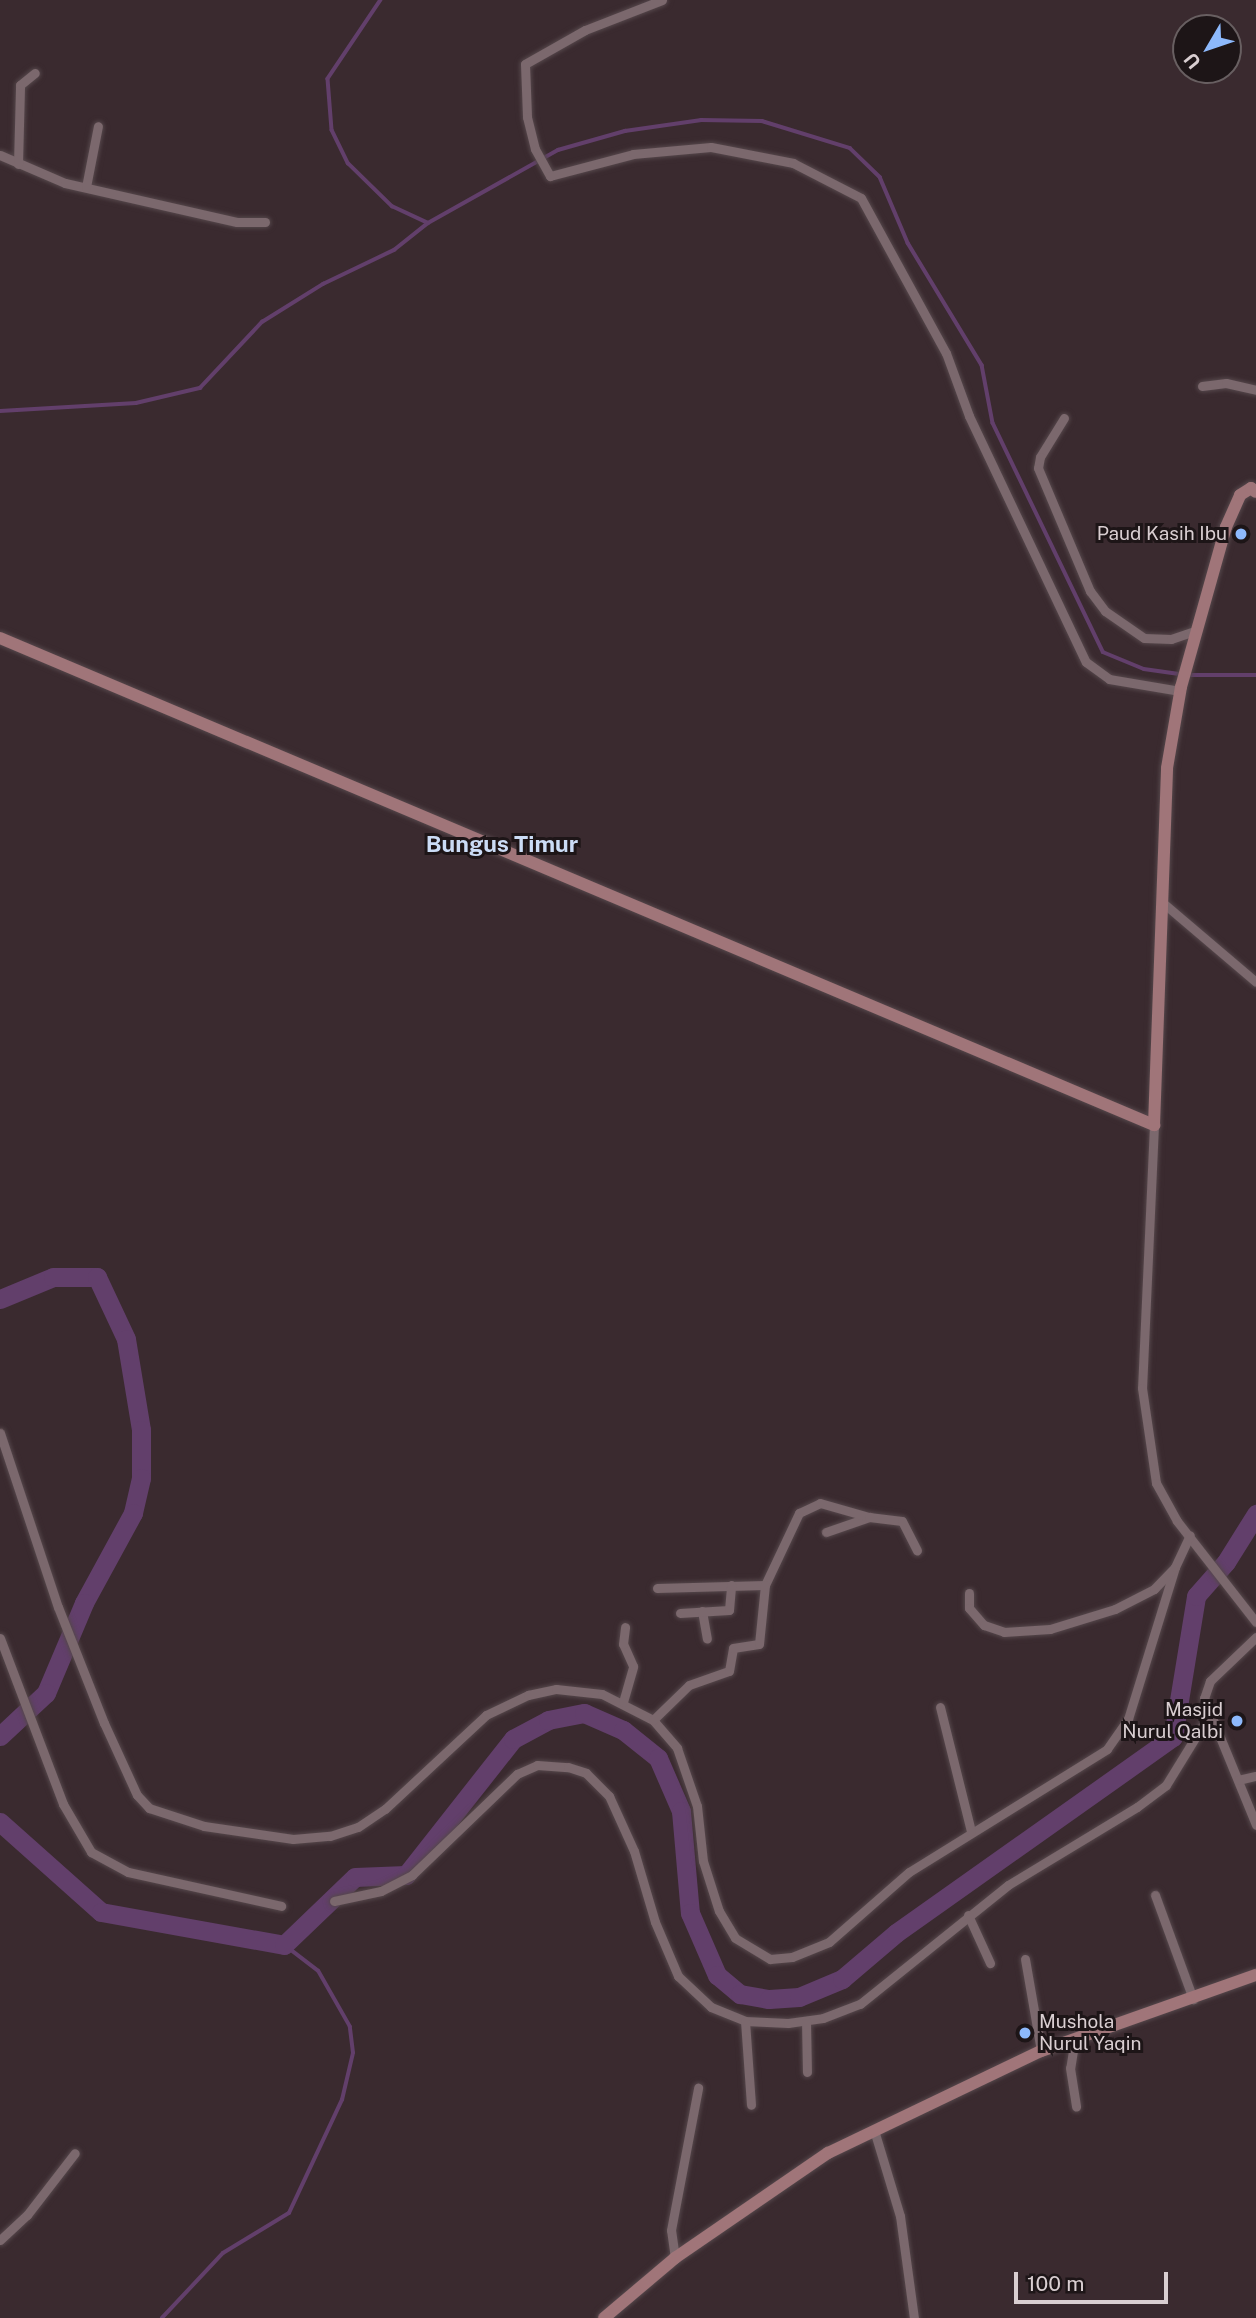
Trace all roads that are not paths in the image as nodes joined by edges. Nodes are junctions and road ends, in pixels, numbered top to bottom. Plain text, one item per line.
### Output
1 (662, 0) edge
2 (35, 74) dead end
3 (98, 126) dead end
4 (0, 155) edge
5 (18, 164) junction
6 (86, 187) junction
7 (265, 222) dead end
8 (1202, 386) dead end
9 (1256, 390) edge
10 (1064, 418) dead end
11 (1254, 488) edge
12 (1196, 632) junction
13 (0, 638) edge
14 (1180, 689) junction
15 (1162, 902) junction
16 (1256, 982) edge
17 (1154, 1125) junction
18 (0, 1433) edge
19 (869, 1517) junction
20 (826, 1532) dead end
21 (1190, 1535) junction
22 (917, 1550) dead end
23 (1175, 1567) junction
24 (731, 1585) junction
25 (765, 1585) junction
26 (657, 1588) dead end
27 (969, 1593) dead end
28 (702, 1611) junction
29 (680, 1613) dead end
30 (1256, 1622) edge
31 (625, 1628) dead end
32 (1256, 1637) edge
33 (0, 1638) edge
34 (707, 1639) dead end
35 (624, 1701) junction
36 (940, 1707) dead end
37 (1209, 1716) junction
38 (653, 1720) junction
39 (1256, 1776) edge
40 (1238, 1780) junction
41 (1256, 1825) edge
42 (971, 1832) junction
43 (1154, 1895) dead end
44 (334, 1901) dead end
45 (281, 1906) dead end
46 (968, 1915) junction
47 (1025, 1959) dead end
48 (990, 1963) dead end
49 (1256, 1975) edge
50 (1193, 1998) junction
51 (806, 2022) junction
52 (746, 2024) junction
53 (1075, 2038) junction
54 (1041, 2051) junction
55 (807, 2071) dead end
56 (698, 2088) dead end
57 (751, 2105) dead end
58 (1076, 2107) dead end
59 (874, 2130) junction
60 (75, 2153) dead end
61 (0, 2240) edge
62 (675, 2259) junction
63 (604, 2318) edge
64 (914, 2318) edge

1 - 14 street
2 - 5 street
3 - 6 street
4 - 5 street
5 - 6 street
6 - 7 street
8 - 9 street
10 - 12 street
11 - 12 street
12 - 14 street
13 - 17 street
14 - 15 street
15 - 16 street
15 - 17 street
17 - 21 street
18 - 35 street
19 - 20 street
19 - 22 street
19 - 25 street
21 - 23 street
21 - 30 street
23 - 27 street
23 - 42 street
24 - 25 street
24 - 26 street
24 - 28 street
25 - 38 street
28 - 29 street
28 - 34 street
31 - 35 street
32 - 37 street
33 - 45 street
35 - 38 street
36 - 42 street
37 - 40 street
37 - 46 street
38 - 42 street
39 - 40 street
40 - 41 street
43 - 50 street
44 - 52 street
46 - 48 street
46 - 51 street
47 - 54 street
49 - 50 street
50 - 53 street
51 - 52 street
51 - 55 street
52 - 57 street
53 - 54 street
53 - 58 street
54 - 59 street
56 - 62 street
59 - 62 street
59 - 64 street
60 - 61 street
62 - 63 street

